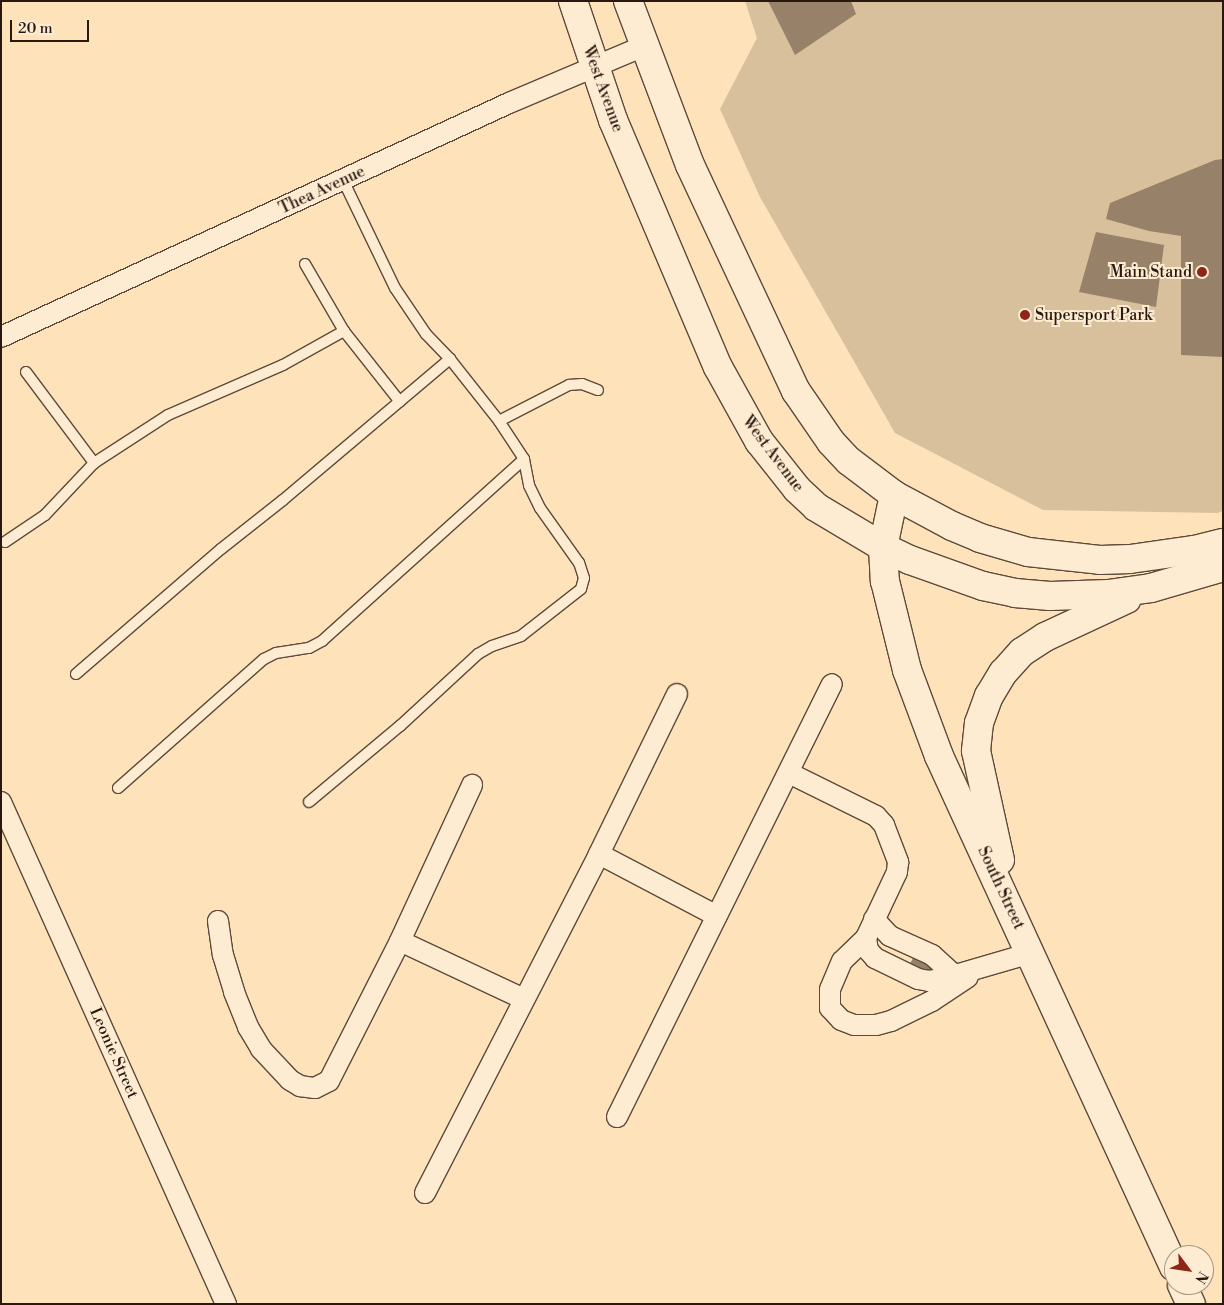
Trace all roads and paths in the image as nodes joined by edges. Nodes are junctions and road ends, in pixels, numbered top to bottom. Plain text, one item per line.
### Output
1 (572, 1) edge
2 (628, 1) edge
3 (644, 46) junction
4 (594, 68) junction
5 (343, 180) junction
6 (305, 264) dead end
7 (344, 330) junction
8 (1, 337) edge
9 (450, 358) junction
10 (26, 372) dead end
11 (598, 390) dead end
12 (400, 402) junction
13 (499, 421) junction
14 (524, 459) junction
15 (94, 463) junction
16 (894, 495) junction
17 (4, 542) dead end
18 (1223, 543) edge
19 (883, 547) junction
20 (1223, 567) edge
21 (1151, 588) junction
22 (76, 674) dead end
23 (832, 684) dead end
24 (677, 694) dead end
25 (789, 774) junction
26 (472, 785) dead end
27 (118, 788) dead end
28 (1, 802) edge
29 (309, 802) dead end
30 (599, 854) junction
31 (1010, 910) junction
32 (718, 916) junction
33 (874, 918) junction
34 (218, 921) dead end
35 (866, 938) junction
36 (400, 941) junction
37 (1031, 953) junction
38 (977, 968) junction
39 (954, 975) junction
40 (524, 999) junction
41 (617, 1117) dead end
42 (425, 1193) dead end
43 (1164, 1245) edge
44 (226, 1304) edge

1 - 4 street, West Avenue
2 - 3 street
3 - 4 street, Thea Avenue
3 - 16 street
4 - 5 street, Thea Avenue
4 - 19 street, West Avenue
5 - 8 street, Thea Avenue
5 - 9 lane
6 - 7 lane
7 - 12 lane
7 - 15 lane
9 - 12 lane
9 - 13 lane
10 - 15 lane
11 - 13 lane
12 - 22 lane
13 - 14 lane
14 - 27 lane
14 - 29 lane
15 - 17 lane
16 - 18 street
16 - 19 street, South Street
19 - 21 street, West Avenue
19 - 31 street, South Street
20 - 21 street, West Avenue
21 - 31 street
23 - 25 street
24 - 30 street
25 - 32 street
25 - 33 street
26 - 36 street
28 - 44 street, Leonie Street
30 - 32 street
30 - 40 street
31 - 37 street, South Street
32 - 41 street
33 - 35 street
33 - 39 street
34 - 36 street
35 - 38 street
35 - 39 street
36 - 40 street
37 - 38 street
37 - 43 street, South Street
38 - 39 street
40 - 42 street

